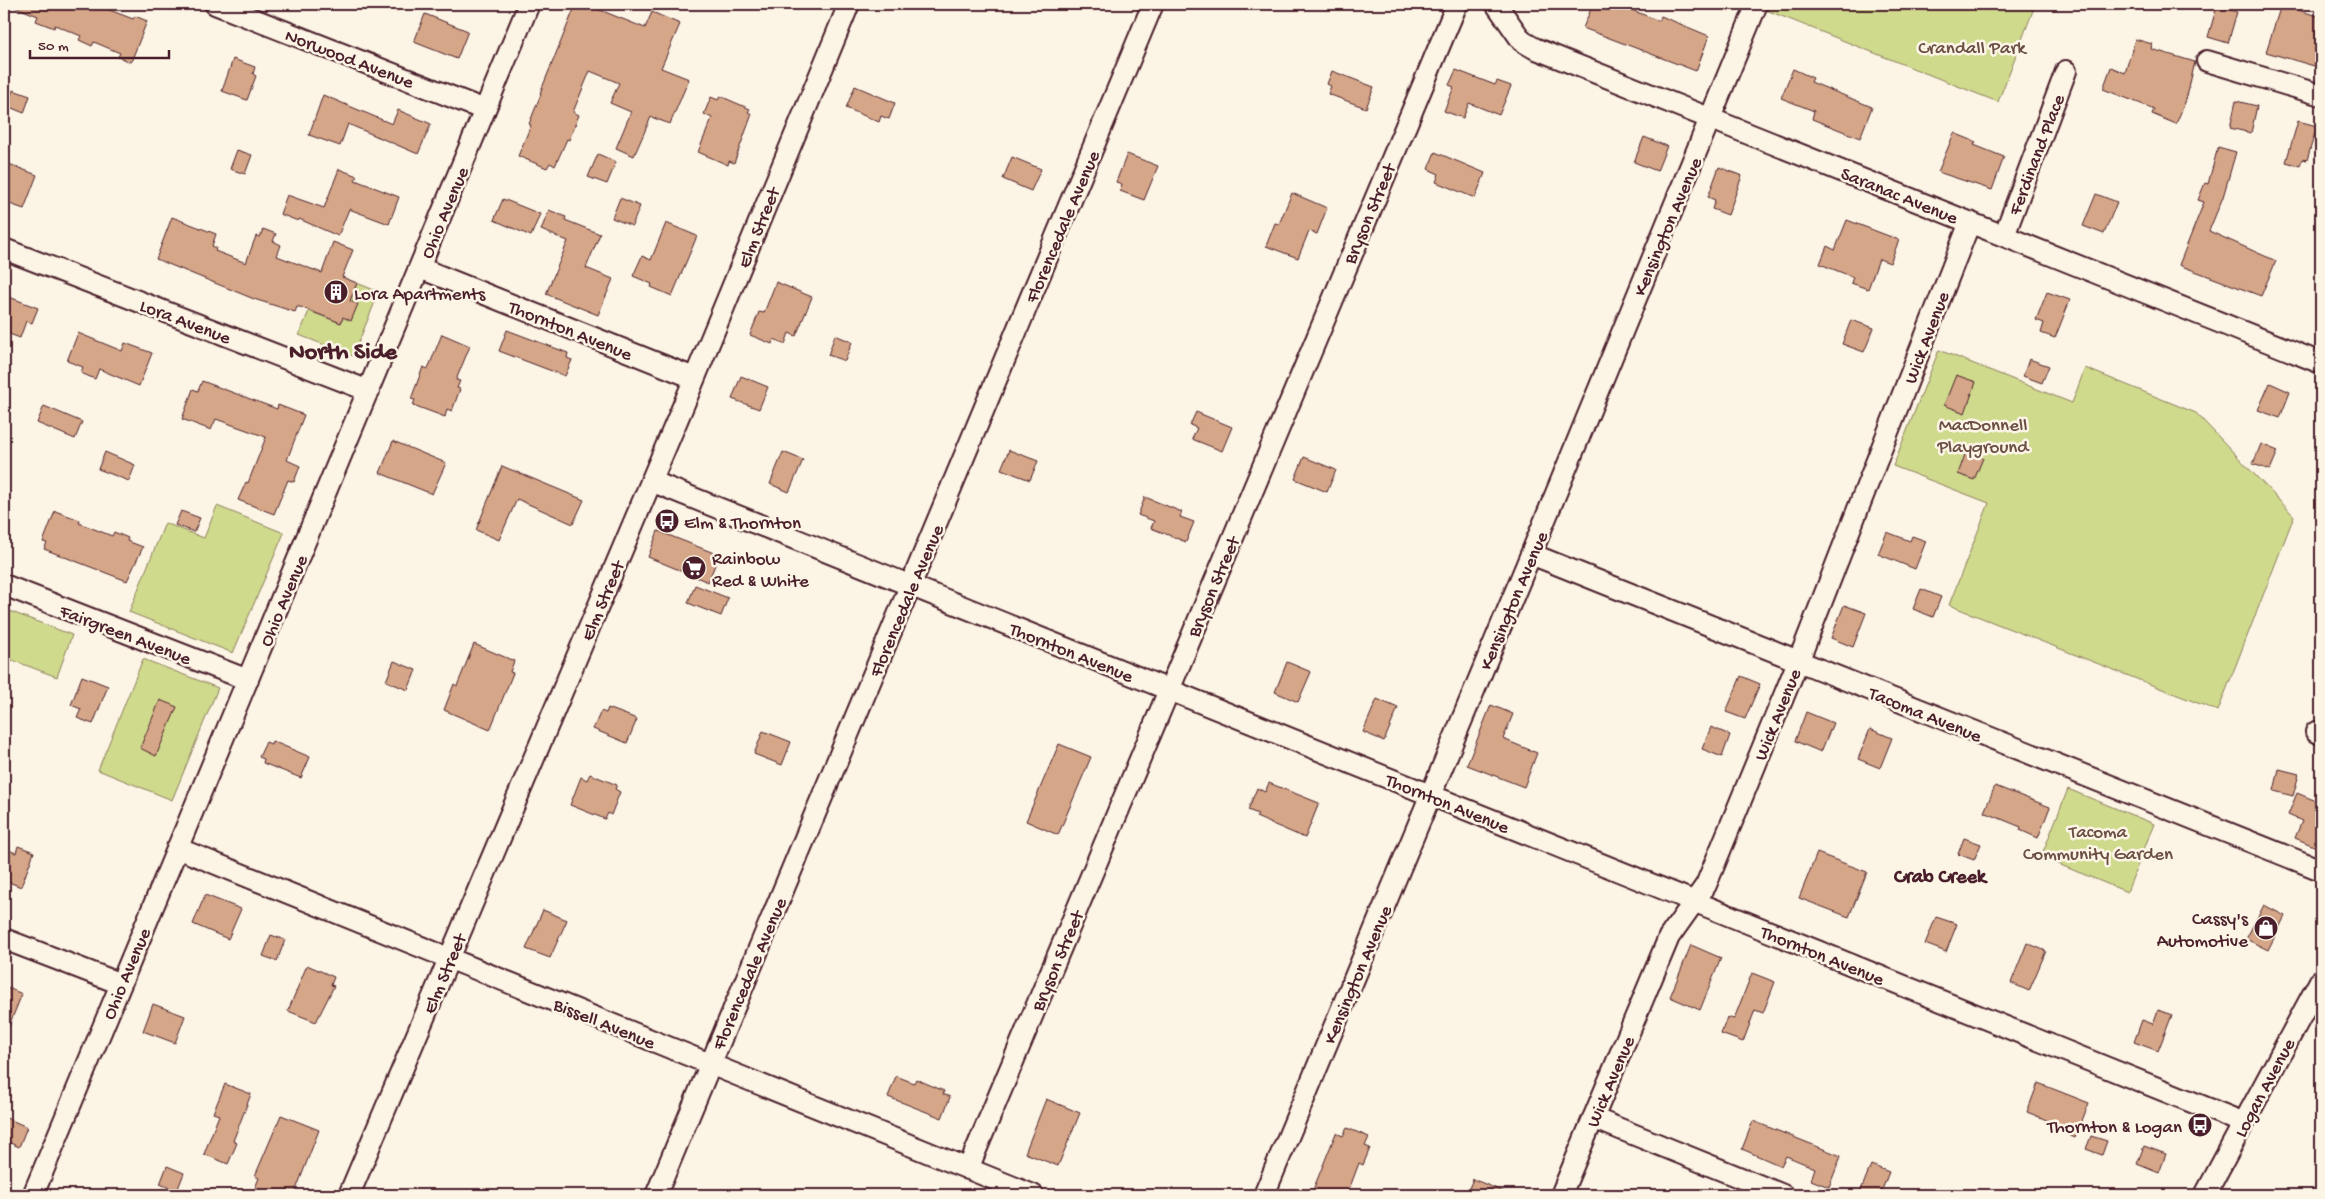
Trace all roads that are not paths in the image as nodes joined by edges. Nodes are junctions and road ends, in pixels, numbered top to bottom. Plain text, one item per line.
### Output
1 (215, 4) edge
2 (529, 4) edge
3 (849, 4) edge
4 (1153, 4) edge
5 (1457, 4) edge
6 (1496, 4) edge
7 (1757, 4) edge
8 (2207, 61) dead end
9 (2066, 71) dead end
10 (2321, 95) edge
11 (485, 110) junction
12 (1710, 119) junction
13 (1970, 222) junction
14 (2004, 236) junction
15 (4, 249) edge
16 (420, 268) junction
17 (2321, 363) edge
18 (694, 378) junction
19 (369, 391) junction
20 (651, 481) junction
21 (1531, 554) junction
22 (4, 585) edge
23 (911, 586) junction
24 (1798, 662) junction
25 (248, 680) junction
26 (1169, 690) junction
27 (1430, 795) junction
28 (178, 848) junction
29 (2321, 870) edge
30 (1694, 902) junction
31 (4, 939) edge
32 (449, 959) junction
33 (2321, 979) edge
34 (121, 984) junction
35 (710, 1064) junction
36 (1593, 1118) junction
37 (2244, 1123) junction
38 (968, 1169) junction
39 (33, 1195) edge
40 (349, 1195) edge
41 (656, 1195) edge
42 (1033, 1195) edge
43 (1264, 1195) edge
44 (1561, 1195) edge
45 (1783, 1195) edge
46 (2205, 1195) edge

1 - 11 street, Norwood Avenue
2 - 11 street, Ohio Avenue
3 - 18 street, Elm Street
4 - 23 street, Florencedale Avenue
5 - 26 street, Bryson Street
6 - 12 street, Saranac Avenue
7 - 12 street, Kensington Avenue
8 - 10 street
9 - 14 street, Ferdinand Place
11 - 16 street, Ohio Avenue
12 - 13 street, Saranac Avenue
12 - 21 street, Kensington Avenue
13 - 14 street, Saranac Avenue
13 - 24 street, Wick Avenue
14 - 17 street, Saranac Avenue
15 - 19 street, Lora Avenue
16 - 18 street, Thornton Avenue
16 - 19 street, Ohio Avenue
18 - 20 street, Elm Street
19 - 25 street, Ohio Avenue
20 - 23 street, Thornton Avenue
20 - 32 street, Elm Street
21 - 24 street, Tacoma Avenue
21 - 27 street, Kensington Avenue
22 - 25 street, Fairgreen Avenue
23 - 26 street, Thornton Avenue
23 - 35 street, Florencedale Avenue
24 - 29 street, Tacoma Avenue
24 - 30 street, Wick Avenue
25 - 28 street, Ohio Avenue
26 - 27 street, Thornton Avenue
26 - 38 street, Bryson Street
27 - 30 street, Thornton Avenue
27 - 43 street, Kensington Avenue
28 - 32 street, Bissell Avenue
28 - 34 street, Ohio Avenue
30 - 36 street, Wick Avenue
30 - 37 street, Thornton Avenue
31 - 34 street
32 - 35 street, Bissell Avenue
32 - 40 street, Elm Street
33 - 37 street, Logan Avenue
34 - 39 street, Ohio Avenue
35 - 38 street, Bissell Avenue
35 - 41 street, Florencedale Avenue
36 - 44 street, Wick Avenue
36 - 45 street
37 - 46 street, Logan Avenue
38 - 42 street, Bissell Avenue

